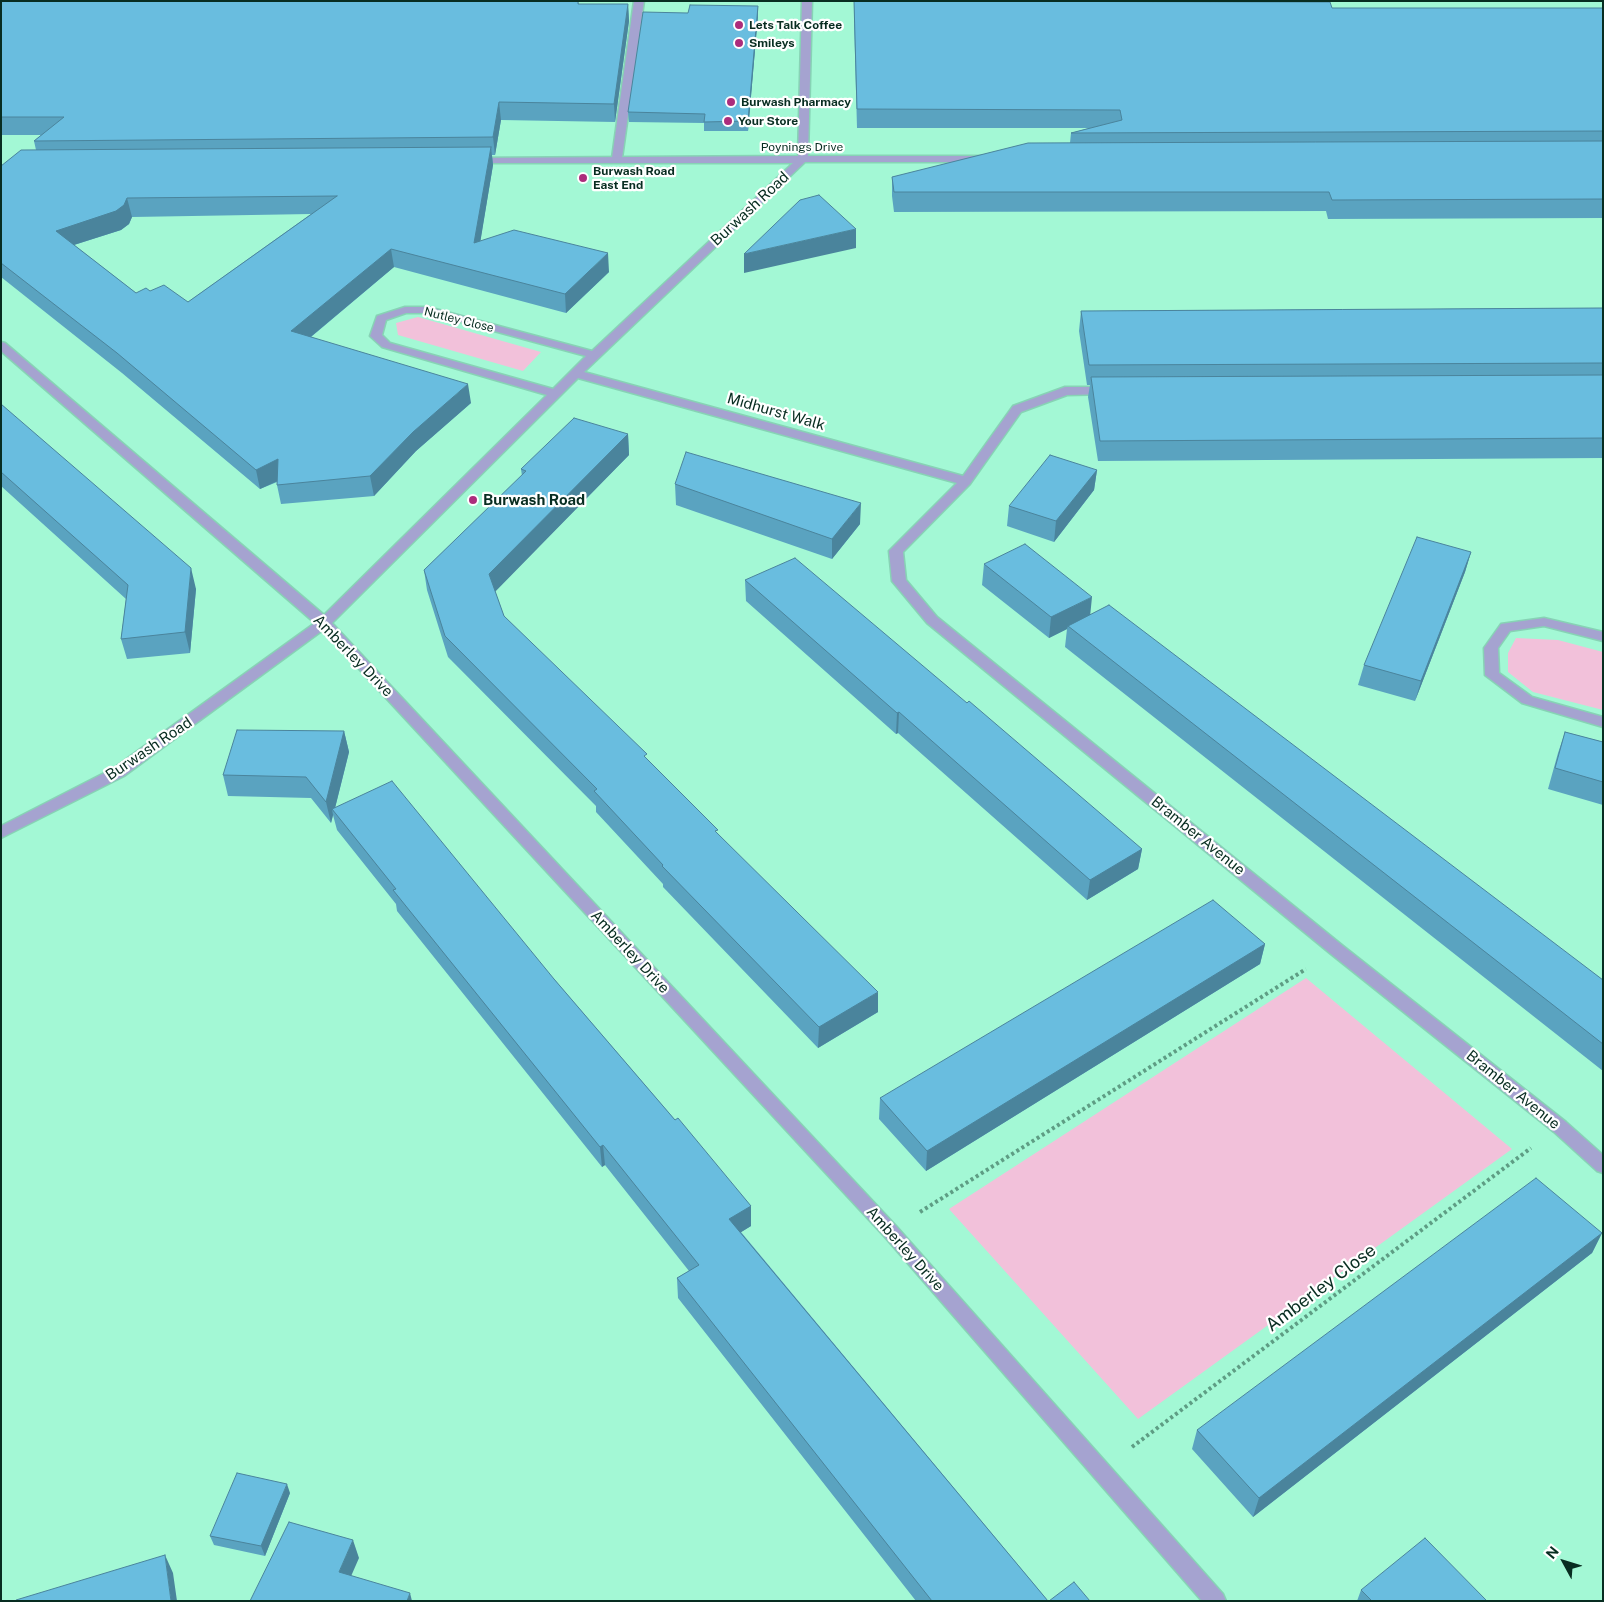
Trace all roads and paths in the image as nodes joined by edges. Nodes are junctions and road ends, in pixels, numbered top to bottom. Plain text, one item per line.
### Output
1 (638, 1) edge
2 (807, 1) edge
3 (617, 158) junction
4 (993, 158) edge
5 (458, 160) edge
6 (803, 160) junction
7 (1, 345) edge
8 (594, 355) junction
9 (577, 374) junction
10 (1125, 390) edge
11 (556, 394) junction
12 (966, 482) junction
13 (324, 623) junction
14 (1603, 637) edge
15 (1603, 722) edge
16 (1, 833) edge
17 (1337, 950) junction
18 (1560, 1127) junction
19 (1603, 1166) edge
20 (890, 1232) junction
21 (1100, 1472) junction
22 (1216, 1601) edge

1 - 3 street
2 - 6 street, Burwash Road
3 - 5 street, Poynings Drive
3 - 6 street, Poynings Drive
4 - 6 street, Poynings Drive
6 - 8 street, Burwash Road
7 - 13 street, Amberley Drive
8 - 9 street, Burwash Road
8 - 11 street, Nutley Close
9 - 11 street, Burwash Road
9 - 12 street, Midhurst Walk
10 - 12 street
11 - 13 street, Burwash Road
12 - 17 street, Bramber Avenue
13 - 16 street, Burwash Road
13 - 20 street, Amberley Drive
14 - 15 street
17 - 18 street, Bramber Avenue
17 - 20 path
18 - 19 street, Bramber Avenue
18 - 21 path, Amberley Close
20 - 21 street, Amberley Drive
21 - 22 street, Amberley Drive

